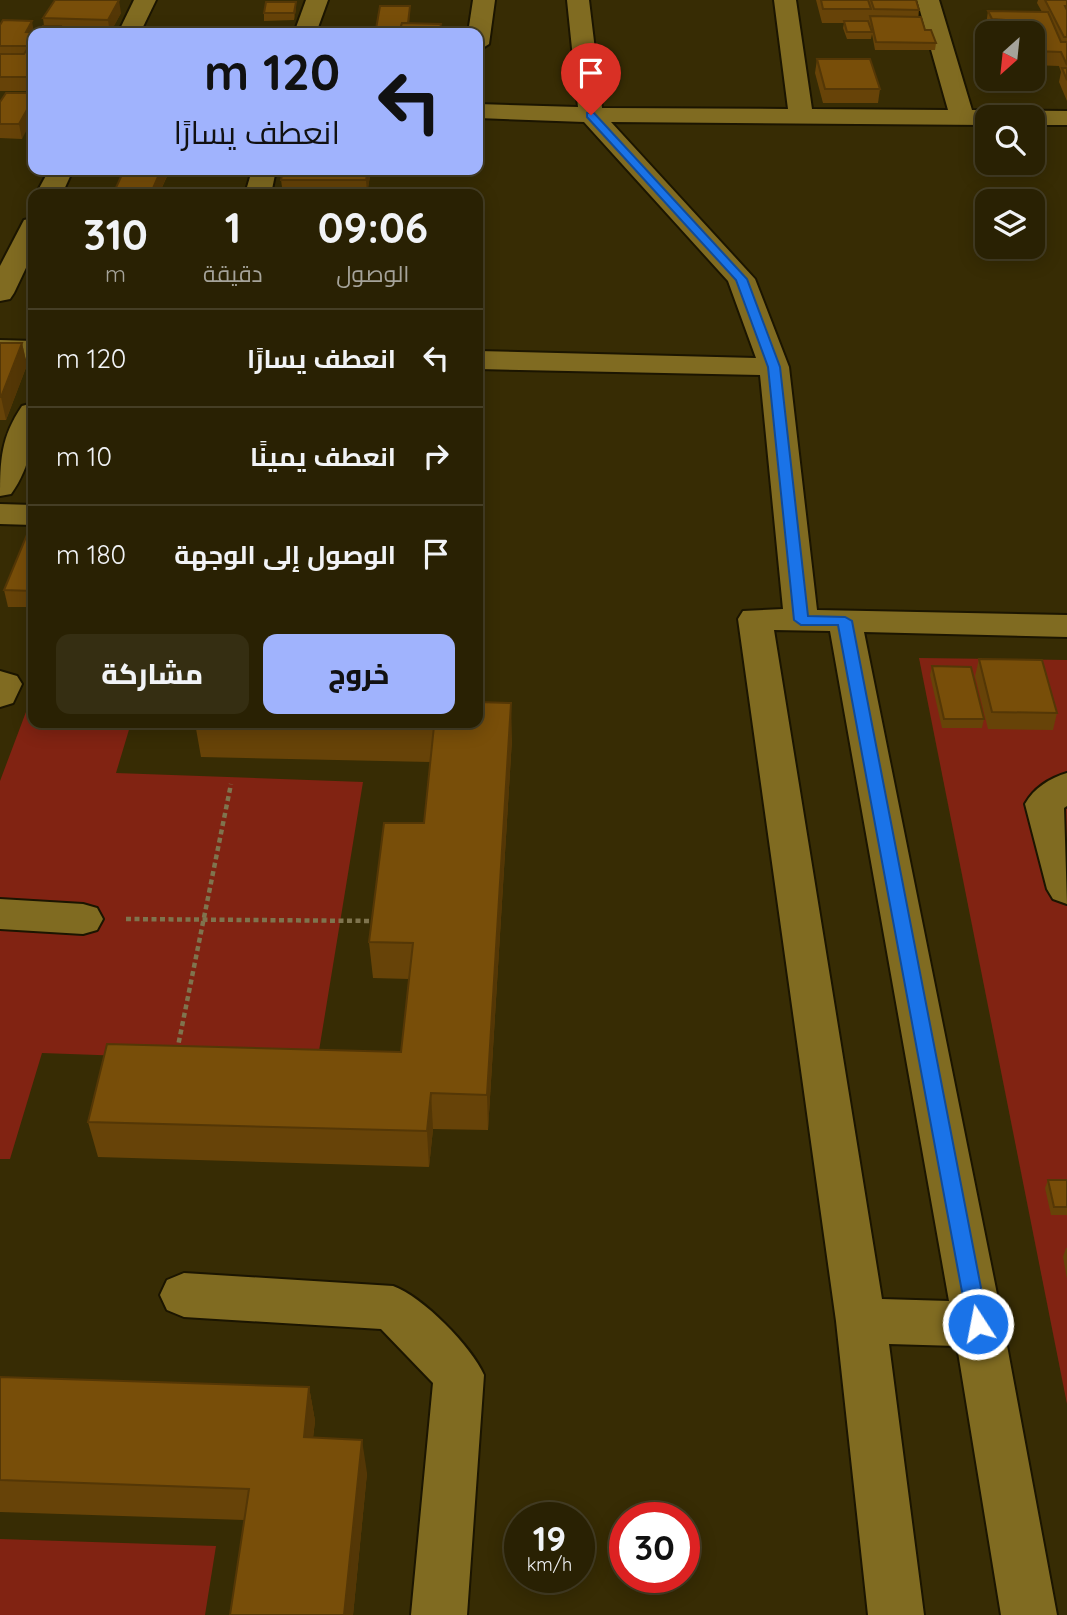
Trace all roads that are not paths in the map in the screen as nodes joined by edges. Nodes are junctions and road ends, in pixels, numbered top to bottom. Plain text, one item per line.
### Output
1 (145, 0) edge
2 (317, 0) edge
3 (484, 0) edge
4 (578, 0) edge
5 (785, 0) edge
6 (928, 0) edge
7 (131, 28) edge
8 (307, 28) edge
9 (480, 28) edge
10 (483, 111) edge
11 (591, 115) junction
12 (801, 116) junction
13 (962, 116) junction
14 (1067, 118) edge
15 (28, 236) edge
16 (0, 293) edge
17 (0, 349) edge
18 (28, 350) edge
19 (483, 360) edge
20 (774, 367) junction
21 (28, 423) edge
22 (0, 487) edge
23 (0, 514) edge
24 (28, 515) edge
25 (801, 620) junction
26 (845, 621) junction
27 (1067, 625) edge
28 (0, 683) edge
29 (0, 695) edge
30 (1067, 786) edge
31 (1067, 889) edge
32 (0, 915) edge
33 (83, 919) road end
34 (184, 1295) dead end
35 (861, 1321) junction
36 (978, 1324) junction
37 (439, 1615) edge
38 (896, 1615) edge
39 (1029, 1615) edge

1 - 7 street
2 - 8 street
3 - 9 street
4 - 11 street
5 - 12 street
6 - 13 street
10 - 11 street
11 - 12 street
11 - 20 street
12 - 13 street
13 - 14 street
15 - 16 street
17 - 18 street
19 - 20 street
20 - 25 street
21 - 22 street
23 - 24 street
25 - 26 street
25 - 35 street
26 - 27 street
26 - 36 street
28 - 29 street
30 - 31 street
32 - 33 street
34 - 37 street
35 - 36 street
35 - 38 street
36 - 39 street

